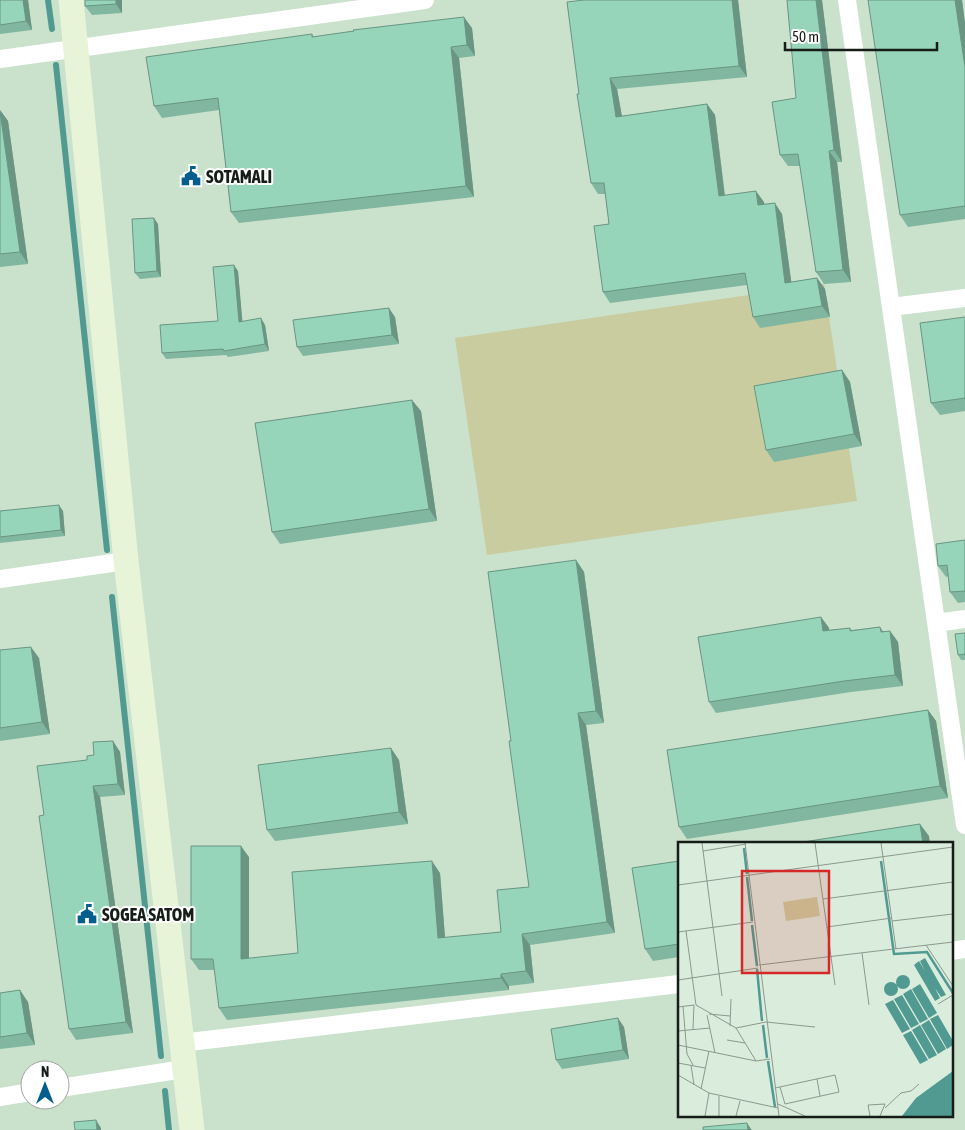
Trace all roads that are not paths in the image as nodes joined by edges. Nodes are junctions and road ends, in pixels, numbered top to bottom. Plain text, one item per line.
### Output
1 (71, 0) edge
2 (425, 0) edge
3 (847, 0) edge
4 (76, 48) junction
5 (0, 59) edge
6 (965, 298) edge
7 (891, 307) junction
8 (126, 561) junction
9 (0, 579) edge
10 (965, 619) edge
11 (936, 623) junction
12 (965, 825) edge
13 (965, 949) edge
14 (952, 951) edge
15 (678, 984) edge
16 (181, 1043) junction
17 (184, 1069) junction
18 (70, 1086) edge
19 (20, 1094) edge
20 (0, 1097) edge
21 (192, 1130) edge

1 - 4 street
2 - 4 street
3 - 7 street
4 - 5 street
4 - 8 street
6 - 7 street
7 - 11 street
8 - 9 street
8 - 16 street
10 - 11 street
11 - 12 street
13 - 14 street
15 - 16 street
16 - 17 street
17 - 18 street
17 - 21 street
19 - 20 street

